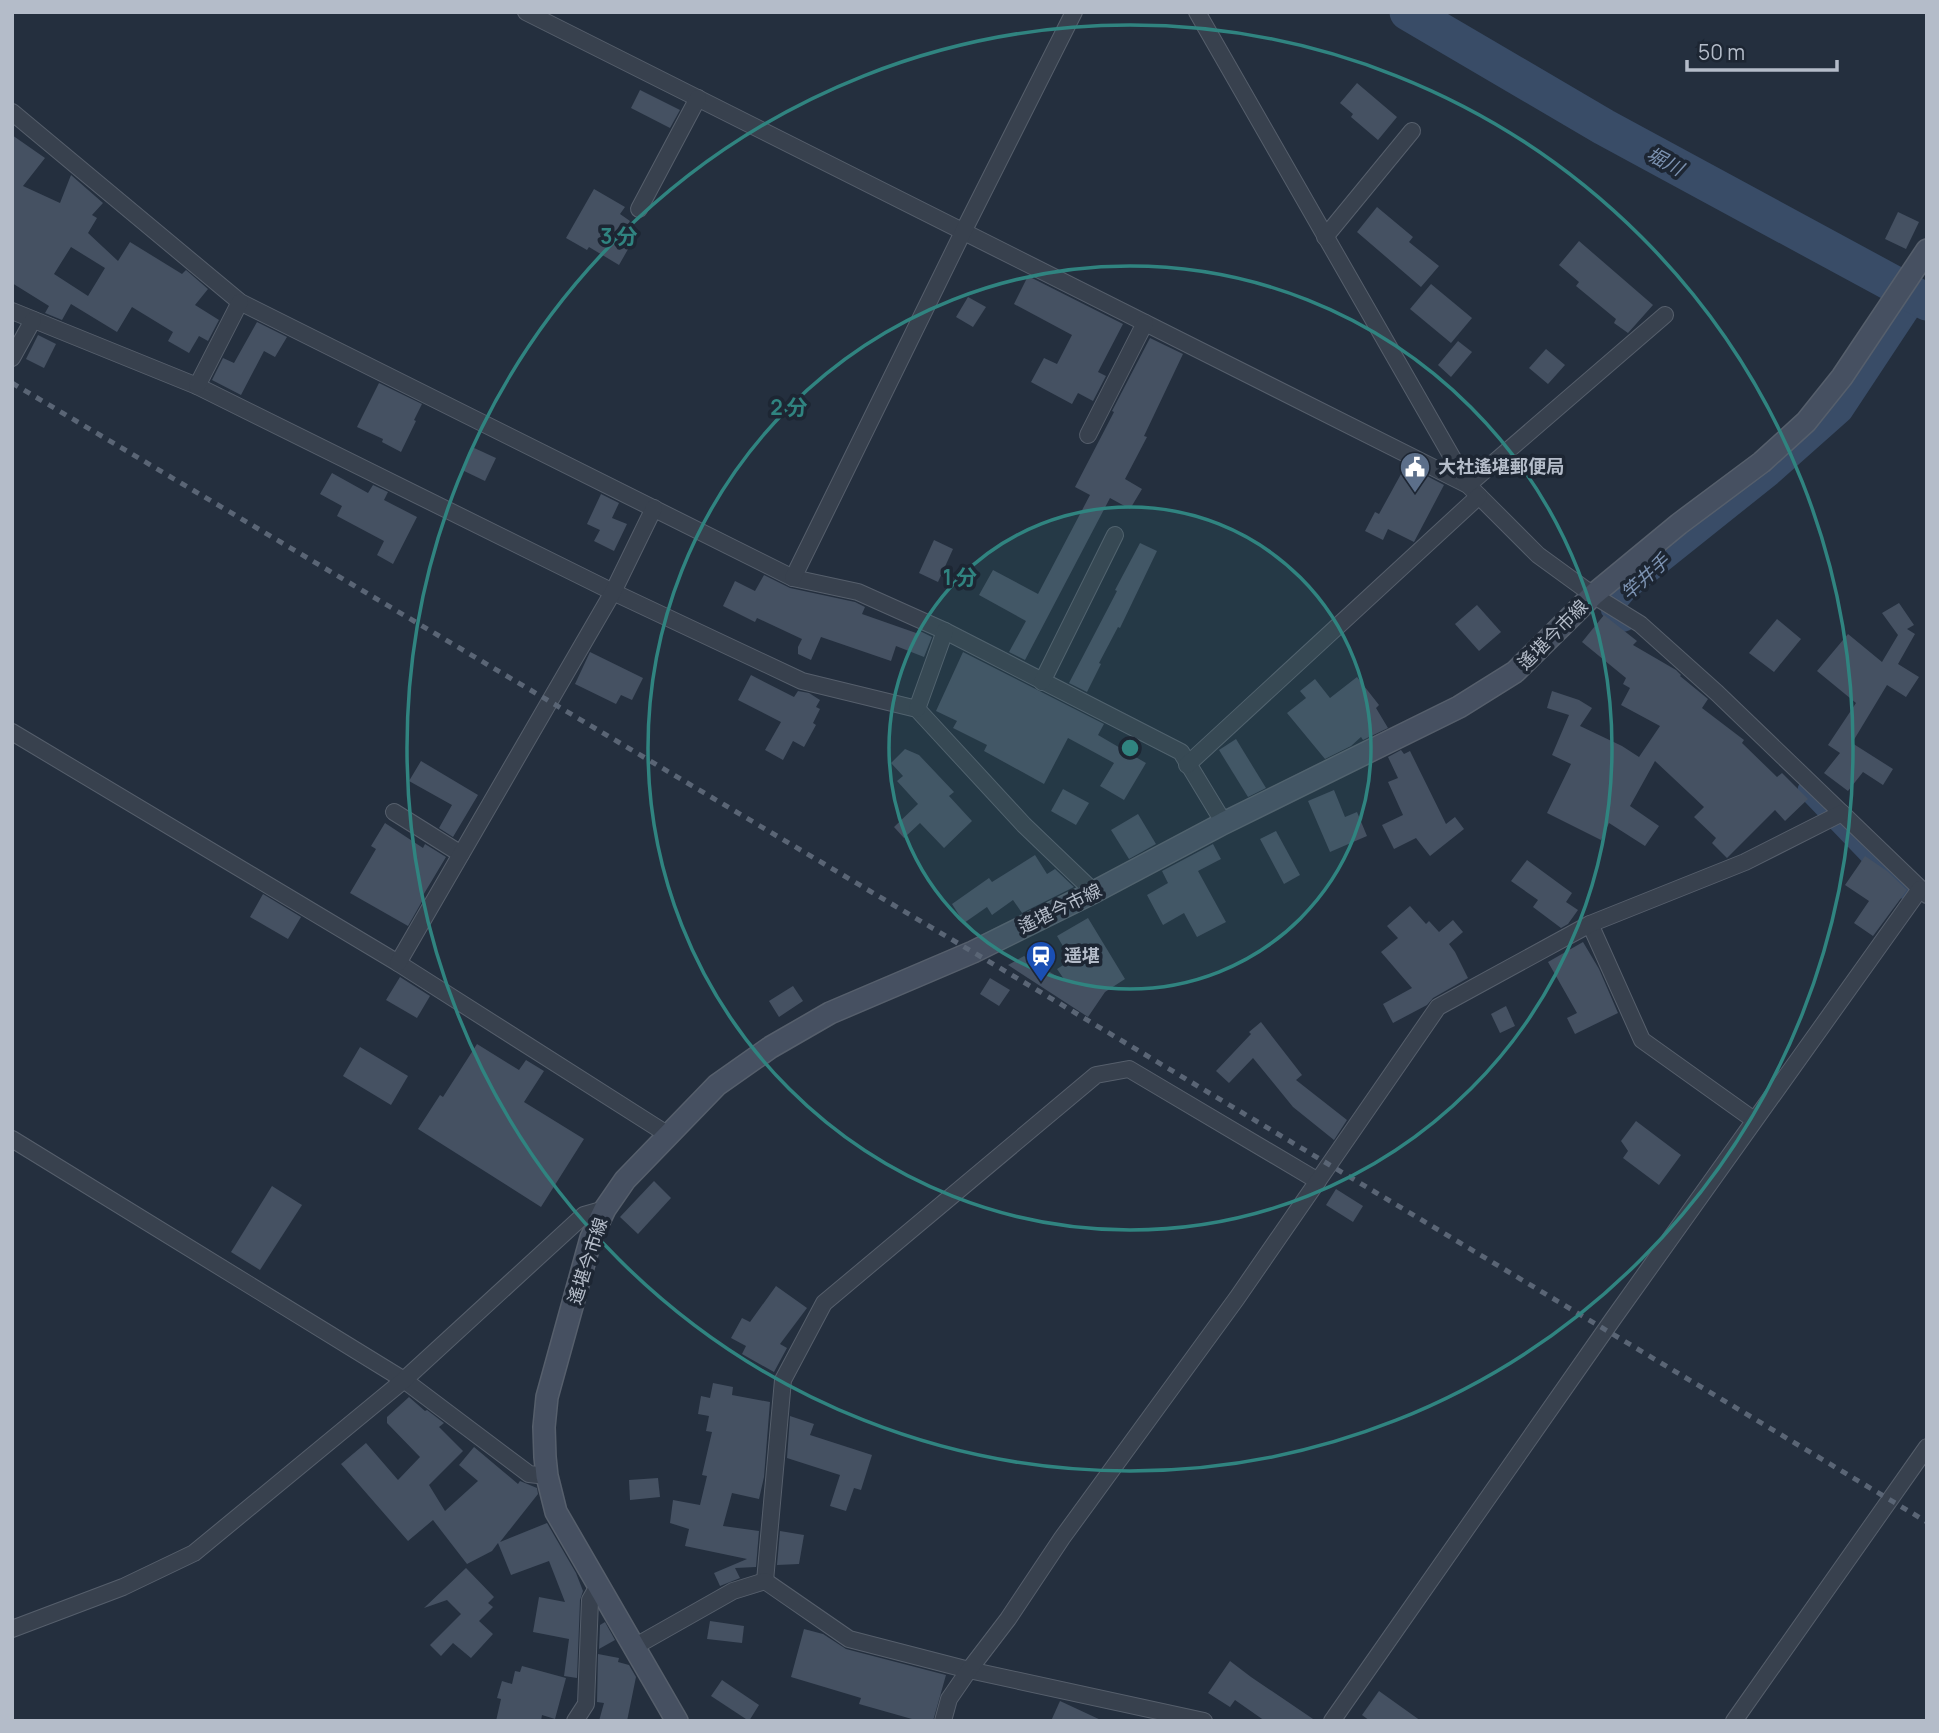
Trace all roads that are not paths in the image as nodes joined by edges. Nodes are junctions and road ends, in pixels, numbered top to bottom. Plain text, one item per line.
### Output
1 (526, 12) edge
2 (1074, 12) edge
3 (1197, 12) edge
4 (698, 98) junction
5 (12, 112) edge
6 (1412, 131) dead end
7 (639, 209) dead end
8 (963, 232) junction
9 (1325, 237) junction
10 (1922, 256) edge
11 (240, 302) junction
12 (12, 311) edge
13 (1665, 315) dead end
14 (33, 320) junction
15 (1145, 323) junction
16 (12, 358) edge
17 (197, 386) junction
18 (1088, 435) dead end
19 (1473, 490) junction
20 (654, 508) junction
21 (1115, 534) dead end
22 (793, 578) junction
23 (613, 592) junction
24 (1593, 595) junction
25 (945, 631) junction
26 (1042, 682) junction
27 (917, 709) junction
28 (12, 732) edge
29 (1187, 765) junction
30 (394, 812) dead end
31 (1842, 814) junction
32 (1224, 823) junction
33 (461, 854) junction
34 (1094, 892) junction
35 (1923, 892) edge
36 (1590, 924) junction
37 (398, 963) junction
38 (1754, 1120) junction
39 (670, 1136) junction
40 (12, 1139) edge
41 (1318, 1181) junction
42 (605, 1209) junction
43 (404, 1380) junction
44 (1927, 1447) edge
45 (547, 1476) junction
46 (765, 1581) junction
47 (598, 1586) junction
48 (12, 1629) edge
49 (634, 1647) junction
50 (969, 1670) junction
51 (575, 1721) edge
52 (677, 1721) edge
53 (943, 1721) edge
54 (1204, 1721) edge
55 (1332, 1721) edge
56 (1734, 1721) edge

1 - 4 street
2 - 8 street
3 - 9 street
4 - 7 street
4 - 8 street
5 - 11 street
6 - 9 street
8 - 15 street
8 - 22 street
9 - 19 street
10 - 24 main road, 遙堪今市線
11 - 17 street
11 - 20 street
12 - 14 street
13 - 19 street
14 - 16 street
14 - 17 street
15 - 18 street
15 - 19 street
17 - 23 street
19 - 24 street
19 - 29 street
20 - 22 street
20 - 23 street
21 - 26 street
22 - 25 street
23 - 27 street
23 - 33 street
24 - 31 street
24 - 32 main road, 遙堪今市線
25 - 26 street
25 - 27 street
26 - 29 street
27 - 34 street
28 - 37 street
29 - 32 street
30 - 33 street
31 - 35 street
31 - 36 street
32 - 34 main road, 遙堪今市線
33 - 37 street
34 - 39 main road, 遙堪今市線
35 - 38 street
36 - 38 street
36 - 41 street
37 - 39 street
38 - 55 street
39 - 42 main road, 遙堪今市線
40 - 43 street
41 - 46 street
41 - 50 street
42 - 43 street
42 - 45 main road, 遙堪今市線
43 - 45 street
43 - 48 street
44 - 56 street
45 - 47 main road, 遙堪今市線
46 - 49 street
46 - 50 street
47 - 49 main road, 遙堪今市線
47 - 51 street
49 - 52 main road, 遙堪今市線
50 - 53 street
50 - 54 street

